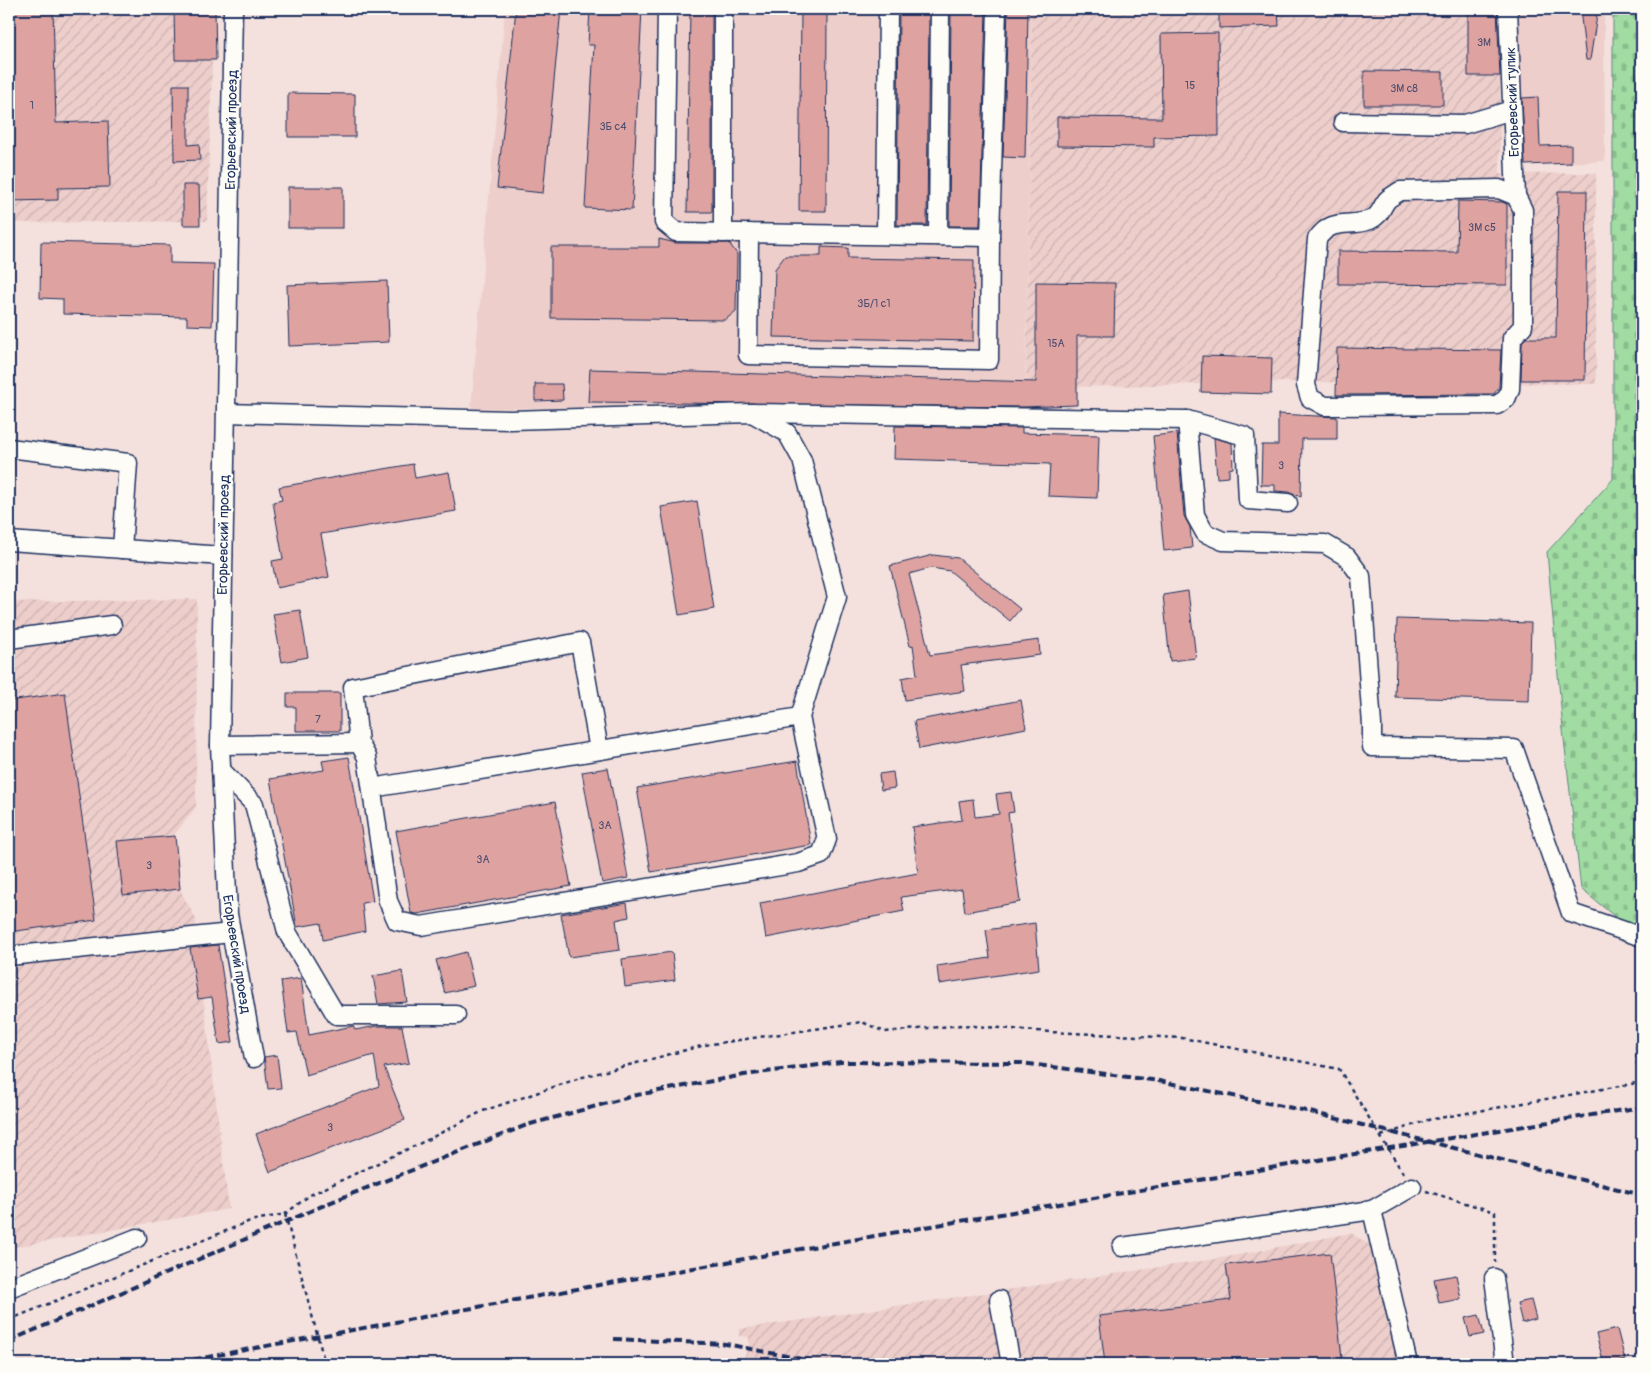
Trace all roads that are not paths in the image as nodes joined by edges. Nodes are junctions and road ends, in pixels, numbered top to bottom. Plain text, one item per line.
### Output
1 (233, 9) edge
2 (667, 9) edge
3 (723, 9) edge
4 (888, 9) edge
5 (940, 9) edge
6 (997, 9) edge
7 (1508, 9) edge
8 (1512, 110) junction
9 (1343, 122) dead end
10 (1516, 196) junction
11 (723, 233) junction
12 (749, 233) junction
13 (886, 235) junction
14 (938, 236) junction
15 (990, 237) junction
16 (226, 413) junction
17 (752, 414) junction
18 (1187, 420) junction
19 (9, 448) edge
20 (1288, 503) dead end
21 (9, 541) edge
22 (122, 549) junction
23 (223, 556) junction
24 (112, 625) dead end
25 (9, 639) edge
26 (800, 718) junction
27 (359, 743) junction
28 (220, 745) junction
29 (599, 750) junction
30 (222, 770) junction
31 (372, 788) junction
32 (232, 933) junction
33 (1642, 936) edge
34 (9, 956) edge
35 (456, 1015) dead end
36 (254, 1058) dead end
37 (1412, 1187) road end
38 (1372, 1210) junction
39 (136, 1238) dead end
40 (1122, 1247) dead end
41 (1494, 1278) road end
42 (9, 1288) edge
43 (999, 1300) dead end
44 (1011, 1364) edge
45 (1408, 1364) edge
46 (1505, 1364) edge

1 - 16 street, Егорьевский проезд
2 - 11 street
3 - 11 street
4 - 13 street
5 - 14 street
6 - 15 street
7 - 8 street, Егорьевский тупик
8 - 9 street
8 - 10 street, Егорьевский тупик
10 - 10 street, Егорьевский тупик
11 - 12 street
12 - 13 street
12 - 15 street
13 - 14 street
14 - 15 street
16 - 17 street
16 - 23 street, Егорьевский проезд
17 - 18 street
17 - 26 street
18 - 20 street
18 - 33 street
19 - 22 street
21 - 22 street
22 - 23 street
23 - 28 street, Егорьевский проезд
24 - 25 street
26 - 29 street
26 - 31 street
27 - 28 street
27 - 29 street
27 - 31 street
28 - 30 street, Егорьевский проезд
29 - 31 street
30 - 32 street, Егорьевский проезд
30 - 35 street
32 - 34 street
32 - 36 street, Егорьевский проезд
37 - 38 street
38 - 40 street
38 - 45 street
39 - 42 street
41 - 46 street
43 - 44 street

